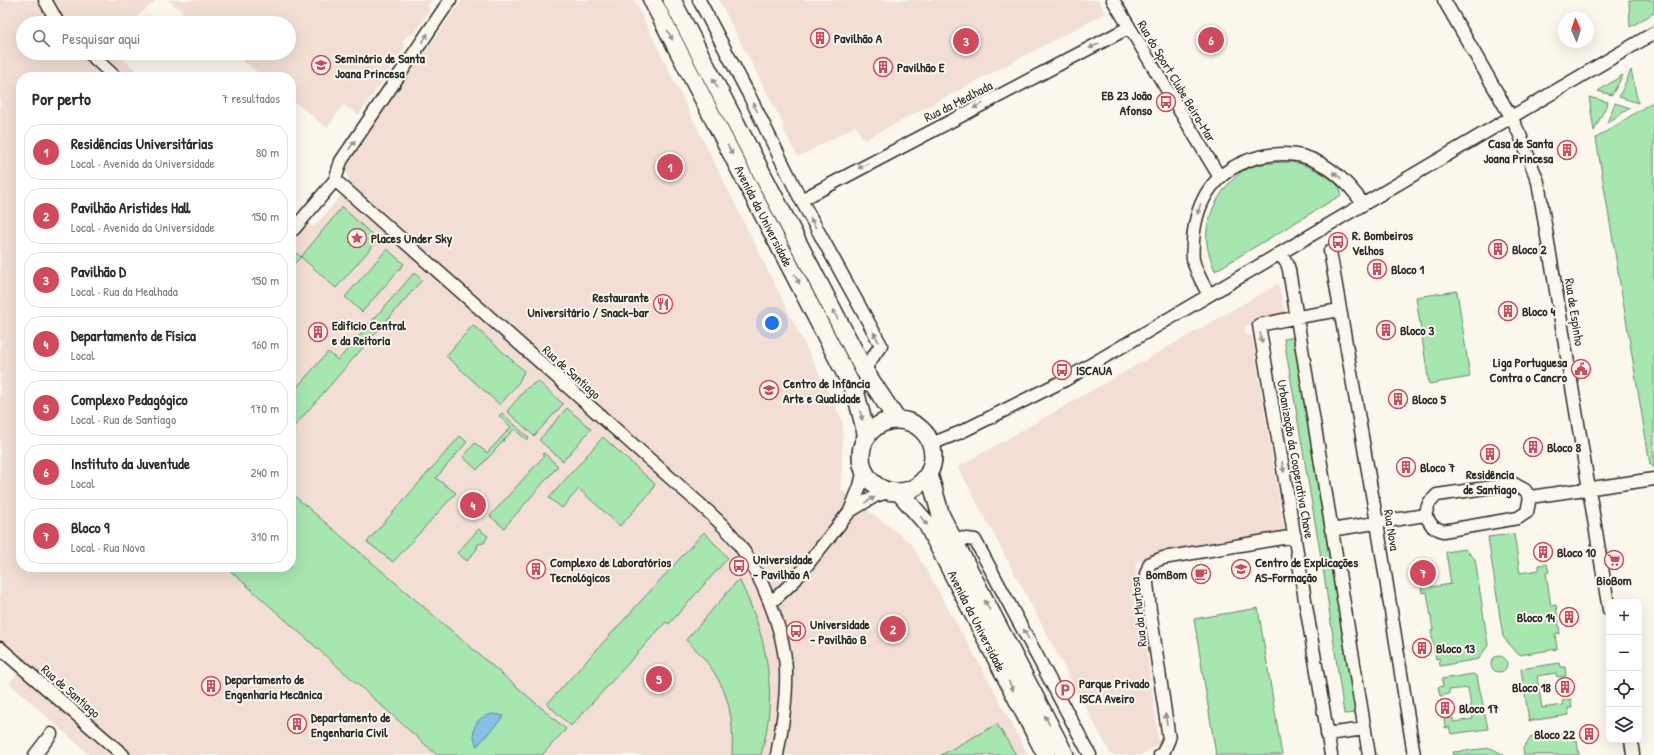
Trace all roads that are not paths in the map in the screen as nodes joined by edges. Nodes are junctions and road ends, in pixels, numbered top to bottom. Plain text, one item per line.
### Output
1 (44, 0) edge
2 (450, 0) edge
3 (652, 0) edge
4 (672, 0) edge
5 (699, 0) edge
6 (1113, 0) edge
7 (1444, 0) edge
8 (54, 16) edge
9 (1128, 28) junction
10 (1654, 34) edge
11 (96, 60) edge
12 (109, 72) edge
13 (1511, 118) junction
14 (1219, 176) junction
15 (335, 180) junction
16 (801, 200) junction
17 (1363, 204) junction
18 (296, 225) edge
19 (1330, 251) dead end
20 (1280, 254) junction
21 (1209, 295) junction
22 (1340, 310) junction
23 (1298, 316) junction
24 (864, 370) junction
25 (897, 420) junction
26 (867, 437) junction
27 (931, 444) junction
28 (864, 469) junction
29 (928, 474) junction
30 (1654, 479) edge
31 (1589, 489) junction
32 (895, 492) junction
33 (1530, 497) junction
34 (850, 511) junction
35 (1425, 515) junction
36 (1377, 523) junction
37 (1331, 530) junction
38 (952, 536) junction
39 (1295, 536) junction
40 (1607, 599) edge
41 (770, 602) junction
42 (0, 648) edge
43 (1365, 729) junction
44 (51, 734) dead end
45 (1327, 734) junction
46 (1631, 743) edge
47 (35, 755) edge
48 (123, 755) edge
49 (777, 755) edge
50 (1046, 755) edge
51 (1065, 755) edge
52 (1090, 755) edge
53 (1160, 755) edge
54 (1331, 755) edge
55 (1369, 755) edge
56 (1414, 755) edge
57 (1633, 755) edge

1 - 8 street
15 -> 2 street
3 -> 26 main road, Avenida da Universidade
24 -> 4 main road, Avenida da Universidade
16 -> 5 street
6 - 9 street, Rua do Sport Clube Beira-Mar
7 - 13 street, Rua de Espinho
9 - 14 street, Rua do Sport Clube Beira-Mar
9 -> 16 street, Rua da Mealhada
10 - 13 street
11 - 12 street
13 - 17 street
13 - 31 street, Rua de Espinho
17 -> 14 street
14 -> 21 street
15 - 18 street
15 - 41 street, Rua de Santiago
24 -> 16 street
17 - 20 street
19 - 22 street, Rua Nova
20 - 21 street
20 - 23 street
21 - 27 street
22 - 23 street
22 - 36 street, Rua Nova
23 - 37 street
23 -> 39 street, Urbanização da Cooperativa Chave
24 - 25 main road, Avenida da Universidade
25 - 26 main road
25 - 27 main road
26 - 28 main road
27 - 29 main road
28 - 32 main road
28 - 34 street
29 - 32 main road
29 - 38 main road, Avenida da Universidade
30 - 31 street
31 - 33 street
31 - 40 street, Rua de Espinho
34 -> 32 street
32 -> 50 main road, Avenida da Universidade
33 - 35 street
33 - 35 street
34 - 41 street
35 - 36 street
36 - 37 street
36 - 56 street, Rua Nova
37 - 43 street
51 -> 38 main road, Avenida da Universidade
52 -> 38 street
39 - 45 street, Urbanização da Cooperativa Chave
53 -> 39 street, Rua da Murtosa
41 - 49 street, Rua de Santiago
42 - 48 street, Rua de Santiago
43 - 45 street
43 - 55 street
44 - 47 street
45 - 54 street, Urbanização da Cooperativa Chave
46 - 57 street

